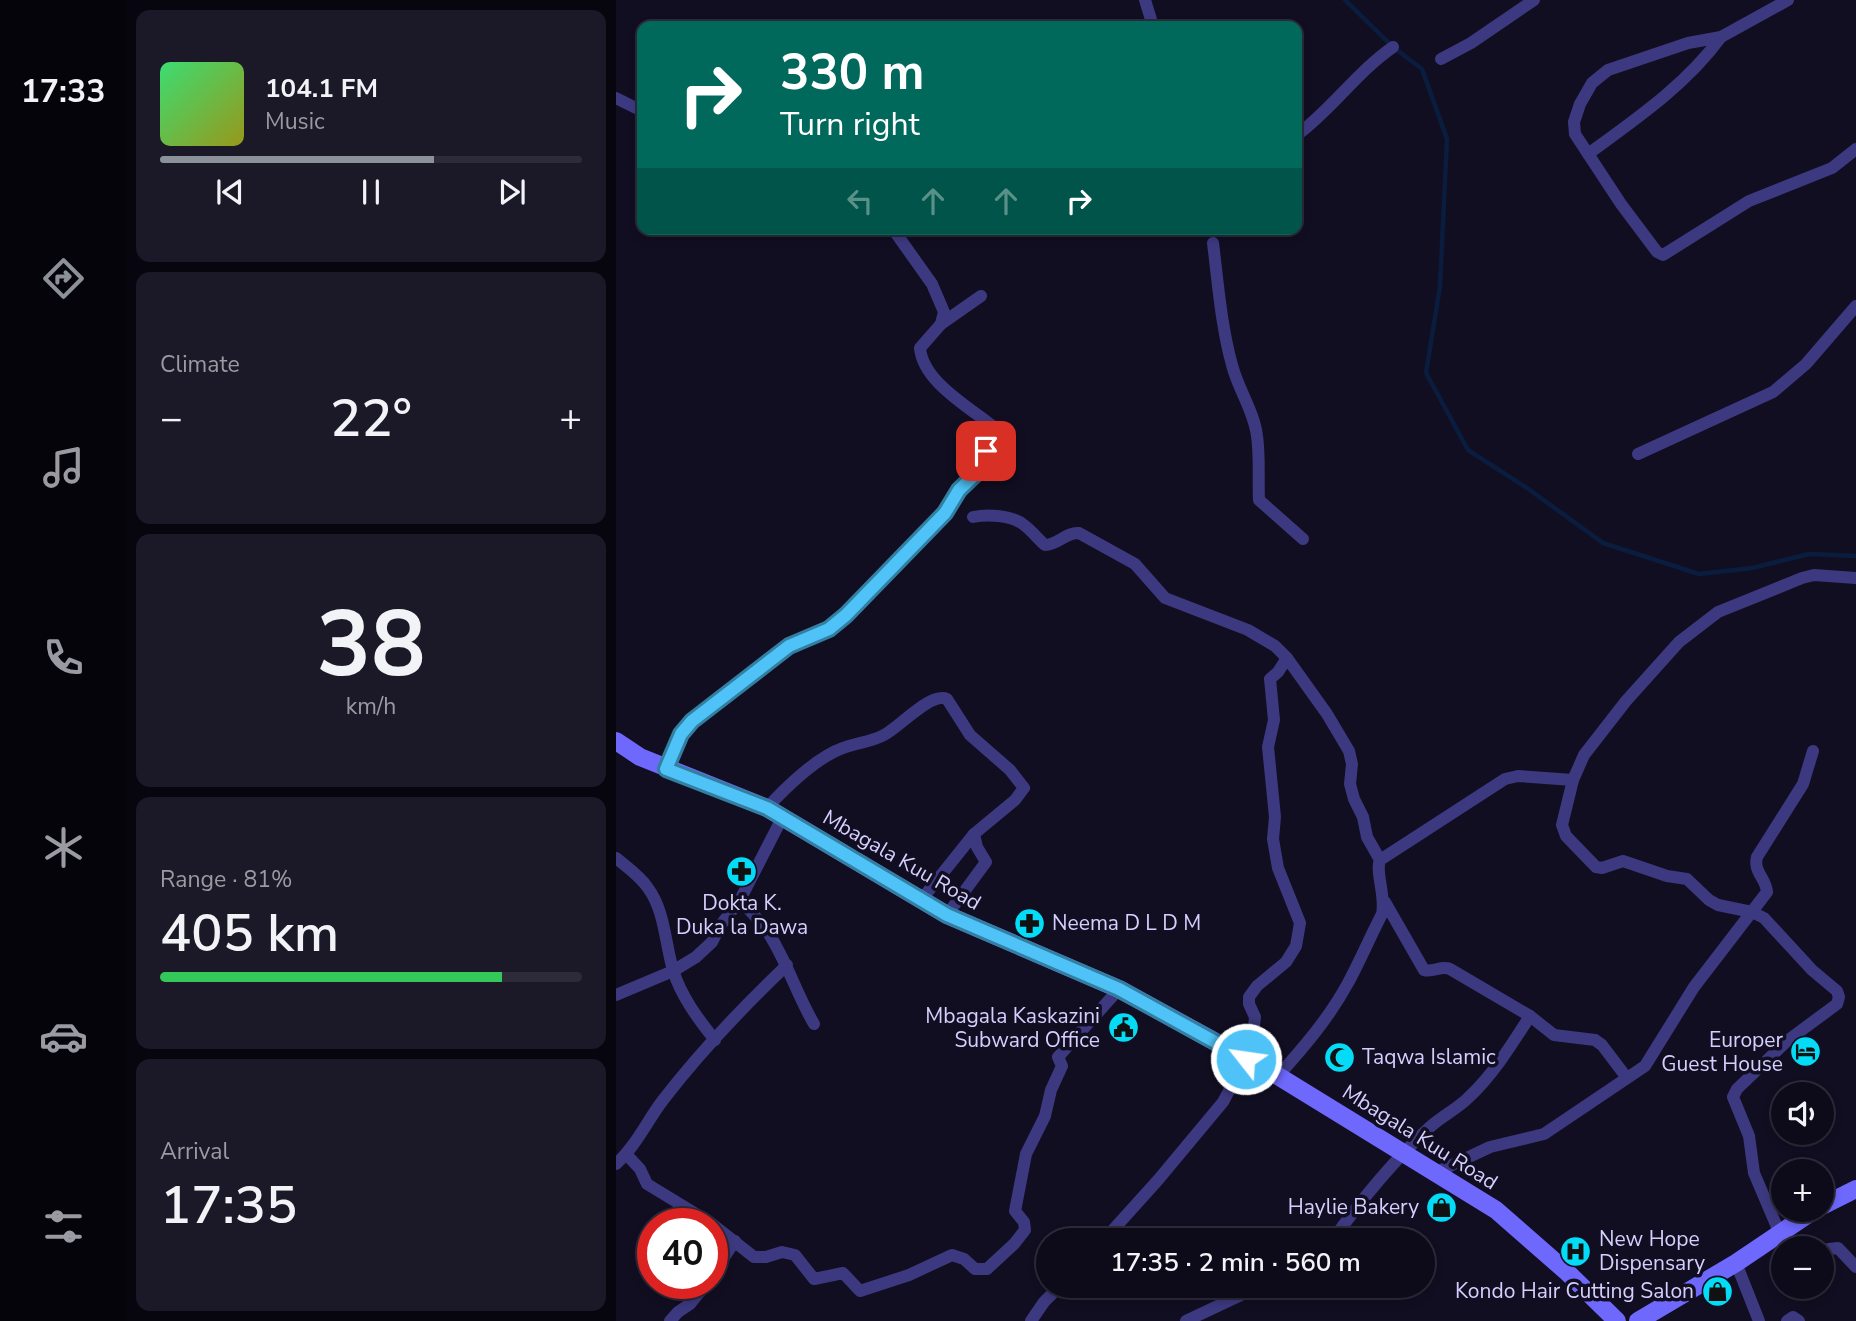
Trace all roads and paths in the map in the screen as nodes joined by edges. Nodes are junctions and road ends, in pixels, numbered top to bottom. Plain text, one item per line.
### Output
1 (1145, 0) edge
2 (1534, 0) edge
3 (1788, 0) edge
4 (1151, 21) edge
5 (1721, 37) junction
6 (1393, 47) dead end
7 (1441, 59) dead end
8 (616, 98) edge
9 (637, 108) edge
10 (1302, 131) edge
11 (1856, 149) edge
12 (1588, 154) junction
13 (897, 235) edge
14 (1213, 243) dead end
15 (981, 296) dead end
16 (1856, 306) edge
17 (941, 324) junction
18 (1638, 454) dead end
19 (973, 517) dead end
20 (1303, 539) dead end
21 (1856, 578) edge
22 (1287, 657) junction
23 (616, 741) edge
24 (1813, 751) dead end
25 (666, 769) junction
26 (1573, 780) junction
27 (775, 813) junction
28 (974, 834) junction
29 (616, 859) edge
30 (1380, 860) junction
31 (922, 899) junction
32 (740, 900) junction
33 (1385, 902) junction
34 (1752, 912) junction
35 (947, 915) junction
36 (786, 965) junction
37 (673, 971) junction
38 (1119, 989) junction
39 (616, 995) edge
40 (1530, 1016) junction
41 (814, 1024) dead end
42 (715, 1040) junction
43 (1246, 1059) junction
44 (1278, 1076) junction
45 (1627, 1078) junction
46 (626, 1154) junction
47 (1404, 1154) junction
48 (616, 1164) edge
49 (1435, 1172) junction
50 (1856, 1189) edge
51 (1834, 1200) edge
52 (685, 1208) edge
53 (1803, 1222) edge
54 (1115, 1228) edge
55 (1341, 1228) edge
56 (728, 1236) edge
57 (1783, 1236) edge
58 (1790, 1236) edge
59 (735, 1241) junction
60 (1771, 1247) edge
61 (1834, 1248) edge
62 (728, 1252) edge
63 (1736, 1263) junction
64 (1856, 1267) edge
65 (1048, 1298) edge
66 (1235, 1298) edge
67 (695, 1299) edge
68 (670, 1321) edge
69 (1031, 1321) edge
70 (1186, 1321) edge
71 (1617, 1321) edge
72 (1638, 1321) edge
73 (1759, 1321) edge
74 (1787, 1321) edge
75 (1800, 1321) edge

1 - 4 street
2 - 7 street
3 - 5 street
5 - 12 street
5 - 12 street
6 - 10 street
8 - 9 street
11 - 12 street
13 - 17 street
14 - 20 street
15 - 17 street
16 - 18 street
17 - 25 street
19 - 22 street
21 - 26 street
22 - 30 street
22 - 43 street
23 - 25 street, Mbagala Kuu Road
24 - 34 street
25 - 27 street, Mbagala Kuu Road
26 - 30 street
26 - 34 street
27 - 28 street
27 - 31 street, Mbagala Kuu Road
27 - 32 street
28 - 31 street
28 - 35 street
29 - 37 street
30 - 33 street
31 - 35 street, Mbagala Kuu Road
32 - 36 street
32 - 37 street
33 - 40 street
33 - 44 street
34 - 45 street
34 - 57 street
35 - 38 street, Mbagala Kuu Road
36 - 41 street
36 - 42 street
37 - 39 street
37 - 42 street
38 - 43 street, Mbagala Kuu Road
38 - 59 street
40 - 45 street
40 - 47 street
42 - 46 street
43 - 44 street, Mbagala Kuu Road
43 - 54 street
44 - 47 street, Mbagala Kuu Road
45 - 49 street
46 - 48 street
46 - 52 street
47 - 49 street, Mbagala Kuu Road
47 - 55 street
49 - 71 street, Mbagala Kuu Road
50 - 51 street
53 - 58 street
56 - 59 street
59 - 62 street
60 - 63 street
61 - 64 street
63 - 72 street
63 - 73 street
65 - 69 street
66 - 70 street
67 - 68 street
74 - 75 street

